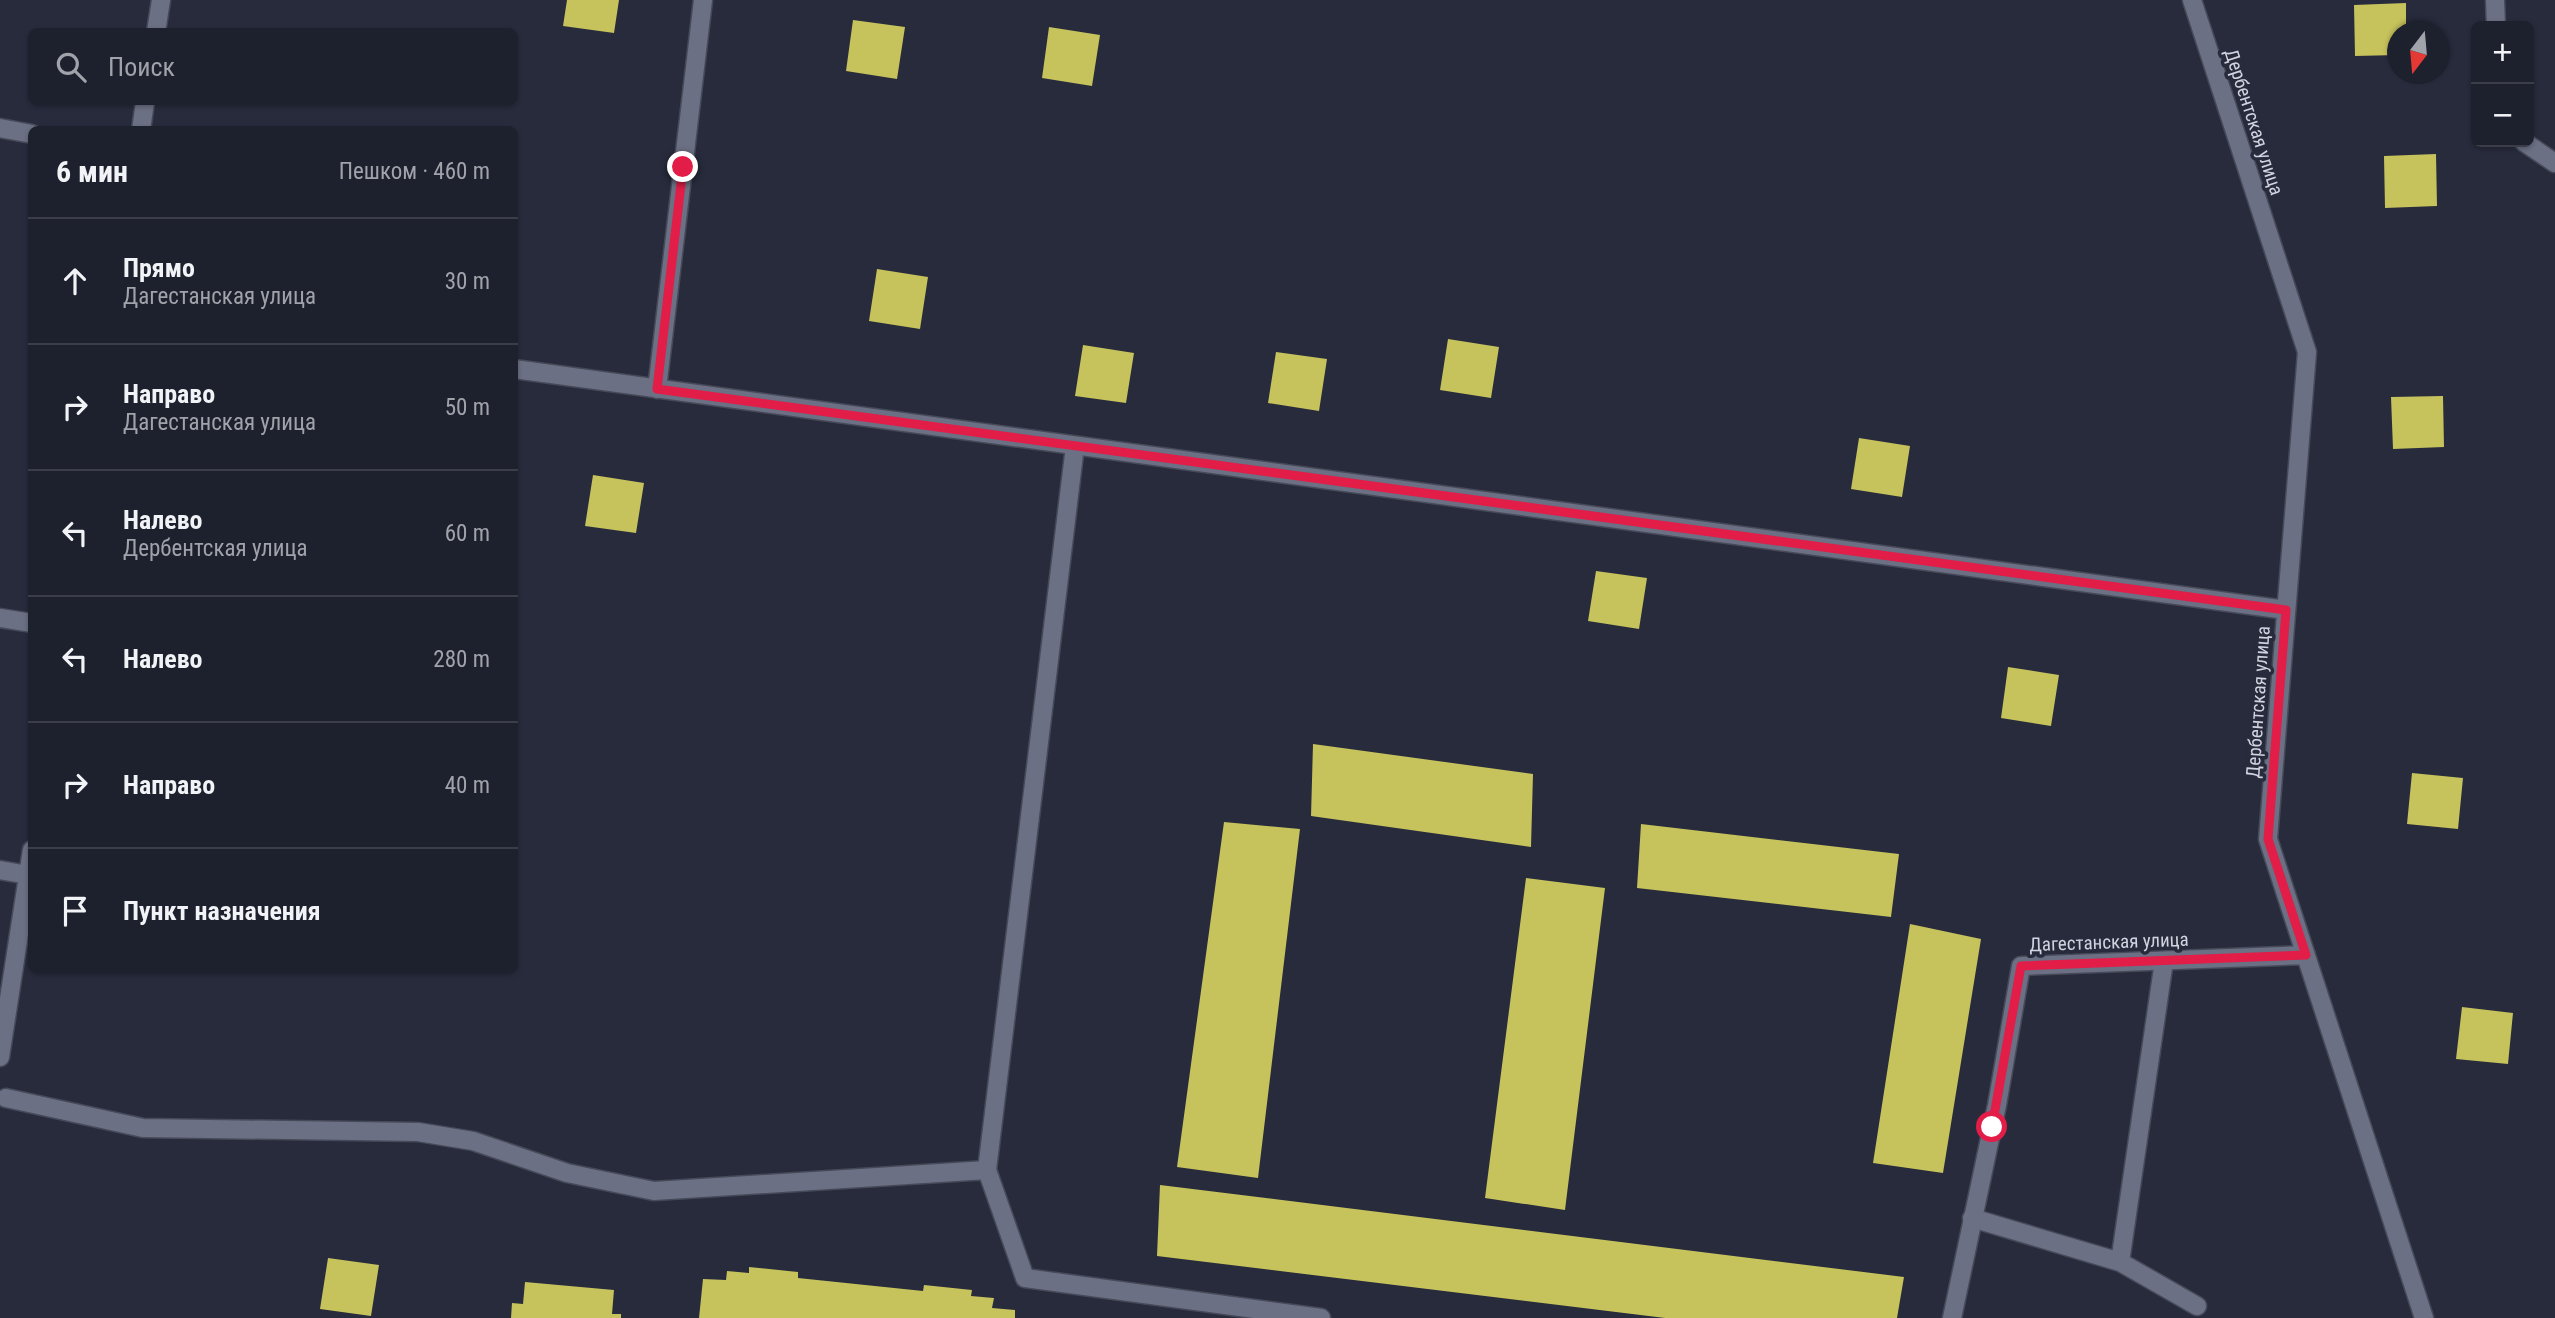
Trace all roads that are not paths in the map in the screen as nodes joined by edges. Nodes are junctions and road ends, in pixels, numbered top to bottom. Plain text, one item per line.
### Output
1 (161, 0) edge
2 (703, 0) edge
3 (2192, 0) edge
4 (2495, 0) edge
5 (2496, 21) edge
6 (157, 28) edge
7 (145, 105) edge
8 (142, 126) edge
9 (0, 128) edge
10 (28, 133) edge
11 (2531, 147) edge
12 (2555, 163) edge
13 (518, 370) edge
14 (657, 389) junction
15 (1075, 446) junction
16 (2286, 610) junction
17 (0, 618) edge
18 (28, 622) edge
19 (0, 870) edge
20 (28, 875) joint
21 (2306, 955) junction
22 (2164, 961) junction
23 (0, 1057) edge
24 (6, 1098) dead end
25 (987, 1170) junction
26 (1972, 1217) junction
27 (2120, 1262) junction
28 (2197, 1306) dead end
29 (1321, 1318) edge
30 (1952, 1318) edge
31 (2424, 1318) edge

1 - 6 street
2 - 14 street
3 - 16 street, Дербентская улица
4 - 5 street
7 - 8 street
9 - 10 street
11 - 12 street
13 - 14 street
14 - 15 street
15 - 16 street
15 - 25 street
16 - 21 street, Дербентская улица
17 - 18 street
19 - 20 street
20 - 23 street
21 - 22 street, Дагестанская улица
21 - 31 street, Дербентская улица
22 - 26 street, Дагестанская улица
22 - 27 street
24 - 25 street
25 - 29 street
26 - 27 street
26 - 30 street, Дагестанская улица
27 - 28 street

